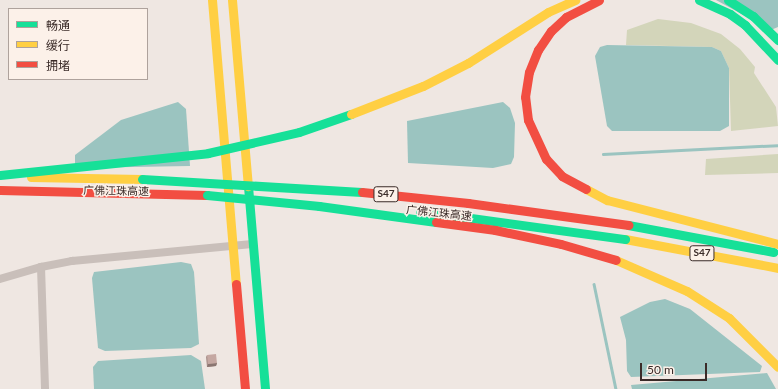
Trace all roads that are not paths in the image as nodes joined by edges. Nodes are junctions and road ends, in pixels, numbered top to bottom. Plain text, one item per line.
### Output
1 (212, 0) edge
2 (232, 0) edge
3 (575, 0) edge
4 (599, 0) edge
5 (699, 0) edge
6 (728, 0) edge
7 (778, 40) edge
8 (778, 60) edge
9 (0, 176) edge
10 (0, 190) edge
11 (207, 195) junction
12 (252, 244) junction
13 (778, 244) edge
14 (232, 246) junction
15 (778, 253) edge
16 (41, 266) junction
17 (778, 268) edge
18 (0, 279) edge
19 (778, 367) edge
20 (45, 389) edge
21 (245, 389) edge
22 (265, 389) edge

1 - 14 main road
2 - 12 main road
3 - 9 main road, bridge
4 - 13 main road
5 - 8 main road
6 - 7 main road
9 - 15 main road, 广佛江珠高速 / S47, bridge
10 - 11 main road, 广佛江珠高速 / S47
11 - 17 main road, 广佛江珠高速 / S47, bridge
11 - 19 main road, bridge
12 - 14 street
12 - 22 main road
14 - 16 street
14 - 21 main road
16 - 18 street
16 - 20 street

